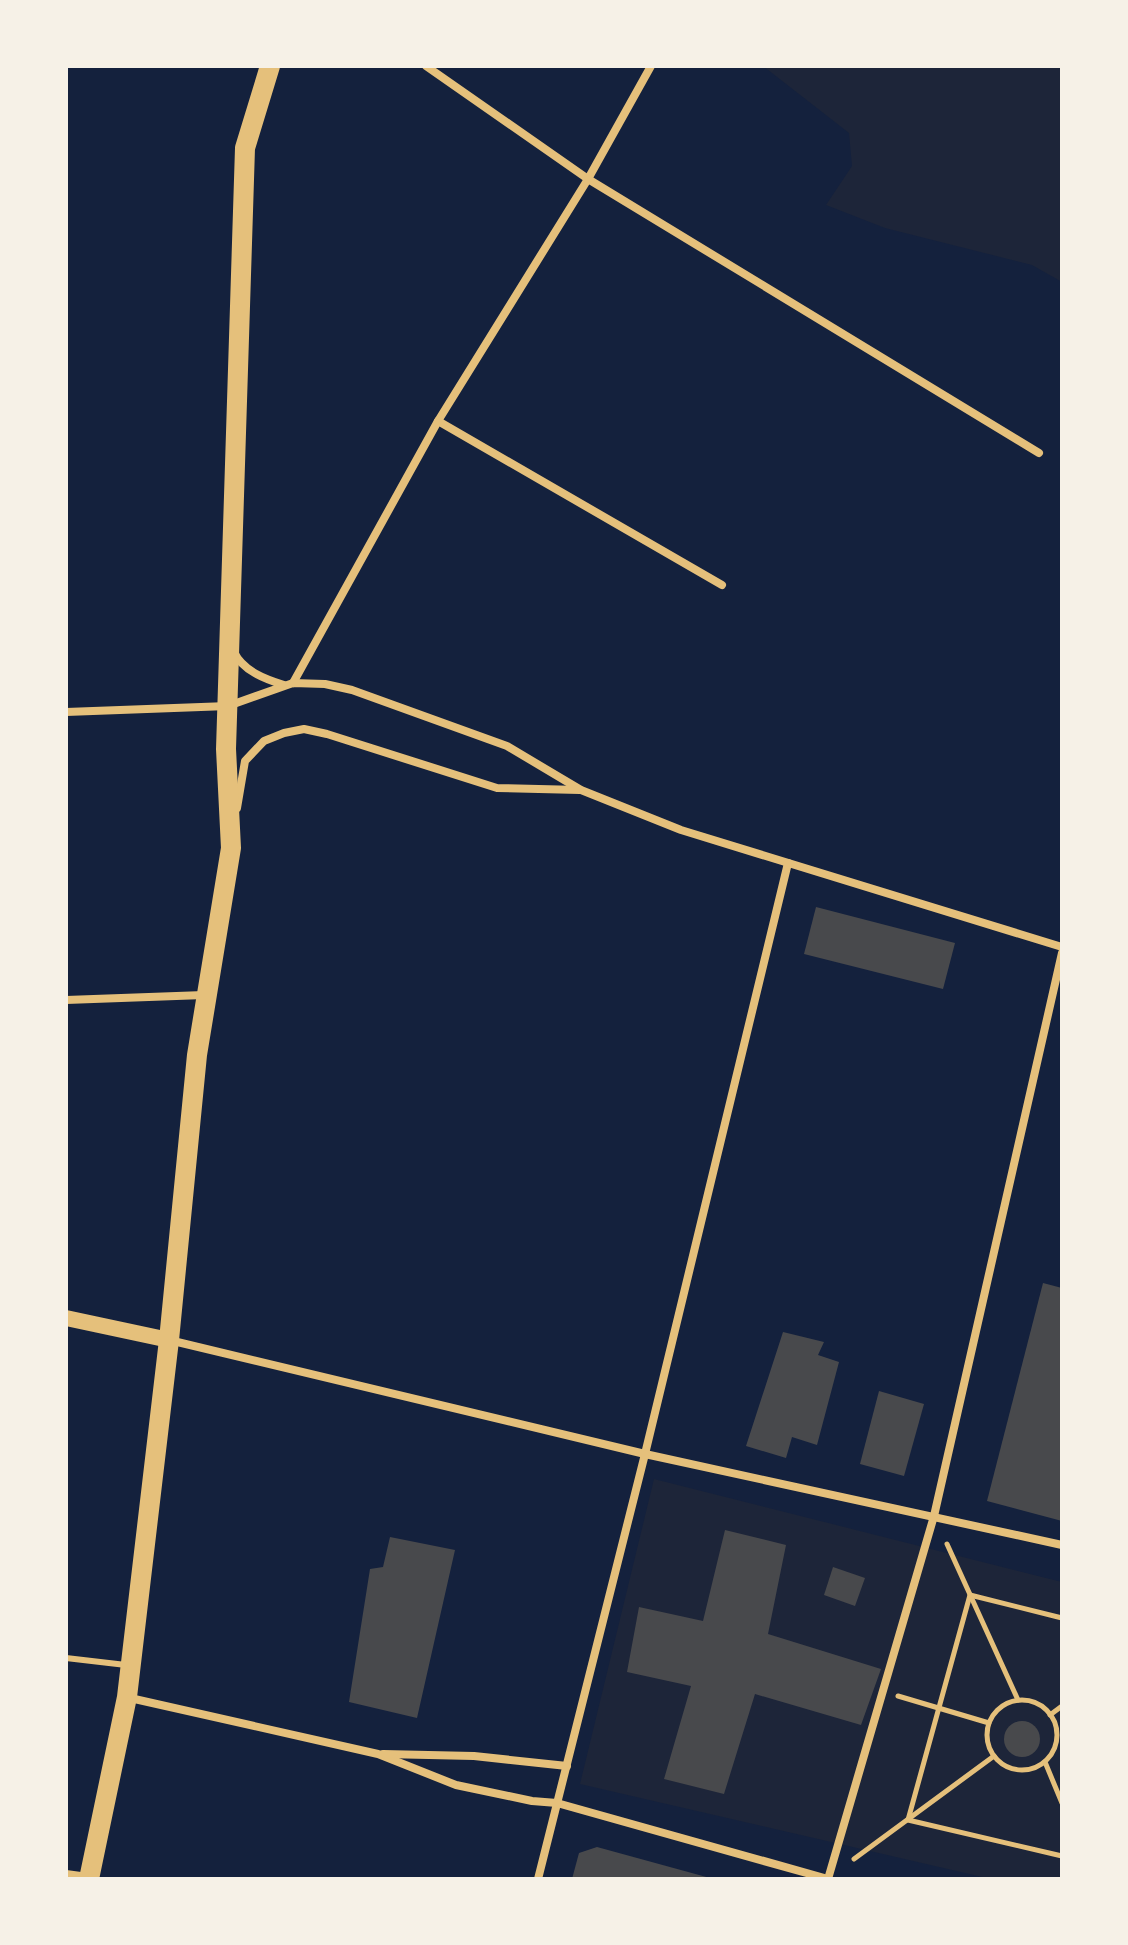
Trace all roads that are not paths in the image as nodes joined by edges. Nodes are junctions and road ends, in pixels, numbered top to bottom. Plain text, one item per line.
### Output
1 (270, 66) edge
2 (426, 66) edge
3 (651, 66) edge
4 (588, 179) junction
5 (438, 421) junction
6 (1039, 453) dead end
7 (722, 585) dead end
8 (230, 643) junction
9 (289, 684) junction
10 (228, 706) junction
11 (66, 712) edge
12 (581, 790) junction
13 (231, 848) junction
14 (788, 863) junction
15 (1062, 947) edge
16 (1062, 953) edge
17 (205, 995) junction
18 (66, 1000) edge
19 (66, 1318) edge
20 (169, 1340) junction
21 (645, 1454) junction
22 (934, 1516) junction
23 (1062, 1545) edge
24 (66, 1658) edge
25 (131, 1666) junction
26 (127, 1697) junction
27 (378, 1754) junction
28 (567, 1766) junction
29 (557, 1803) junction
30 (66, 1874) edge
31 (89, 1878) edge
32 (538, 1879) edge
33 (828, 1879) edge

1 - 8 main road
2 - 4 street
3 - 4 street
4 - 5 street
4 - 6 street
5 - 7 street
5 - 9 street
8 - 9 street
8 - 10 main road
9 - 10 street
9 - 12 street
10 - 11 street
10 - 13 main road
12 - 13 street
12 - 14 street
13 - 17 main road
14 - 15 street
14 - 21 street
16 - 22 street
17 - 18 street
17 - 20 main road
19 - 20 main road
20 - 21 street
20 - 25 main road
21 - 22 street
21 - 28 street
22 - 23 street
22 - 33 street
24 - 25 lane
25 - 26 main road
26 - 27 street
26 - 31 main road
27 - 28 street
27 - 29 street
28 - 29 street
29 - 32 street
29 - 33 street
30 - 31 street

